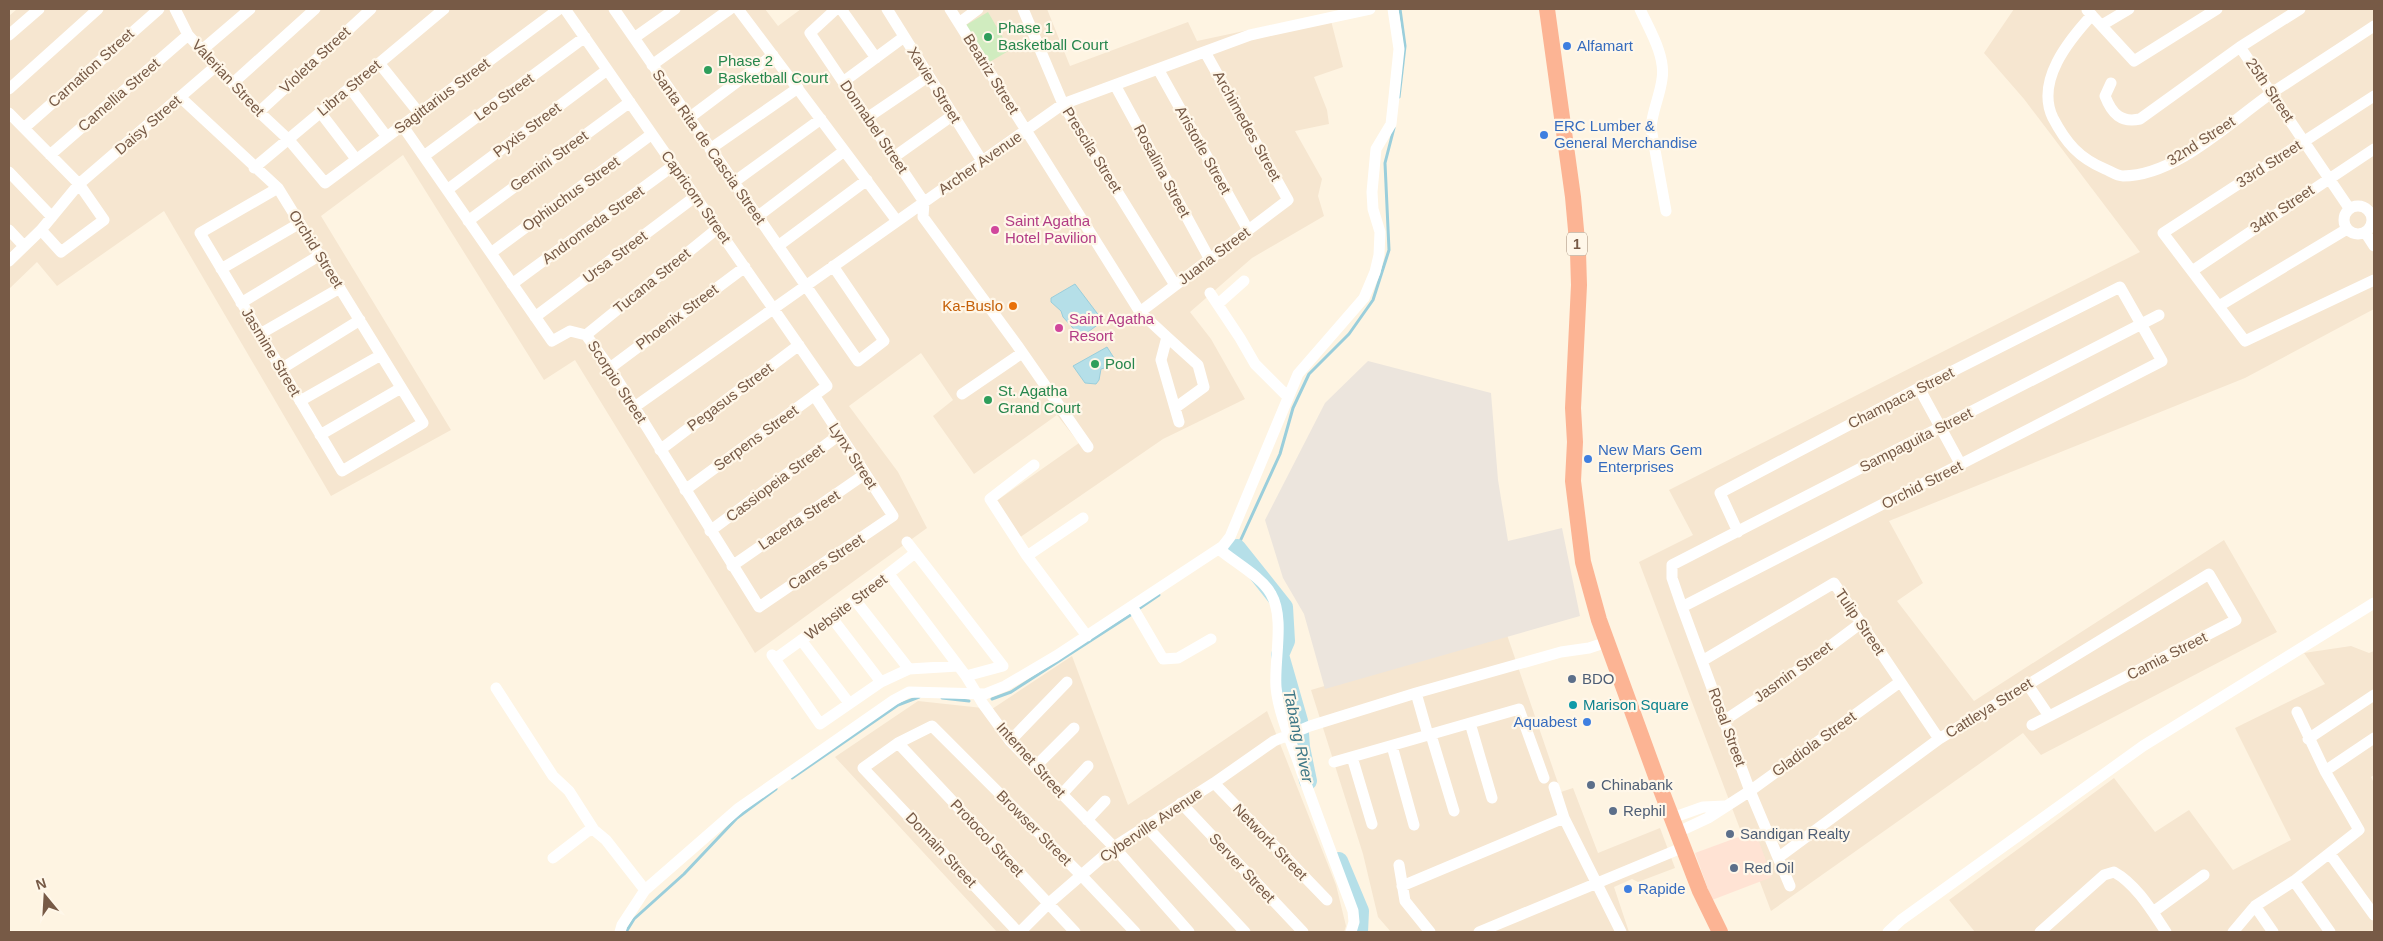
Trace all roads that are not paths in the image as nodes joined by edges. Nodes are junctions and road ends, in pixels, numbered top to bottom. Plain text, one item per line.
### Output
1 (39, 9) edge
2 (98, 9) edge
3 (158, 9) edge
4 (175, 9) edge
5 (250, 9) edge
6 (315, 9) edge
7 (371, 9) edge
8 (444, 9) edge
9 (559, 9) edge
10 (565, 9) edge
11 (614, 9) edge
12 (674, 9) edge
13 (730, 9) edge
14 (738, 9) edge
15 (836, 9) edge
16 (841, 9) edge
17 (887, 9) edge
18 (950, 9) edge
19 (978, 9) edge
20 (1023, 9) edge
21 (1370, 9) edge
22 (1394, 9) edge
23 (1548, 9) edge
24 (1640, 9) edge
25 (2128, 9) edge
26 (2217, 9) edge
27 (2300, 9) edge
28 (2089, 12) edge
29 (959, 23) junction
30 (2102, 25) junction
31 (2374, 26) edge
32 (9, 35) edge
33 (188, 35) junction
34 (585, 37) junction
35 (904, 37) junction
36 (634, 38) junction
37 (2240, 48) junction
38 (202, 50) junction
39 (1205, 52) junction
40 (772, 55) junction
41 (876, 58) junction
42 (379, 62) junction
43 (652, 65) junction
44 (216, 66) junction
45 (1158, 69) junction
46 (608, 70) junction
47 (929, 76) junction
48 (843, 82) junction
49 (233, 83) junction
50 (2111, 83) dead end
51 (1115, 85) junction
52 (350, 88) junction
53 (798, 88) junction
54 (9, 89) edge
55 (2272, 93) junction
56 (2374, 96) edge
57 (180, 97) junction
58 (630, 102) junction
59 (1063, 104) junction
60 (259, 112) junction
61 (320, 112) junction
62 (9, 113) edge
63 (419, 113) junction
64 (953, 115) junction
65 (689, 118) junction
66 (868, 118) junction
67 (820, 119) junction
68 (402, 125) junction
69 (24, 128) junction
70 (1026, 130) junction
71 (652, 134) junction
72 (387, 137) junction
73 (289, 140) junction
74 (2304, 141) junction
75 (710, 149) junction
76 (2374, 149) edge
77 (844, 151) junction
78 (50, 155) junction
79 (424, 156) junction
80 (894, 157) junction
81 (356, 160) junction
82 (982, 161) junction
83 (674, 166) junction
84 (254, 168) junction
85 (9, 172) edge
86 (2328, 178) junction
87 (867, 180) junction
88 (734, 182) junction
89 (325, 183) joint
90 (79, 184) junction
91 (278, 188) junction
92 (447, 190) junction
93 (696, 196) junction
94 (1288, 200) joint
95 (924, 202) junction
96 (2349, 208) junction
97 (1666, 210) dead end
98 (2372, 210) edge
99 (52, 217) junction
100 (757, 217) junction
101 (468, 221) junction
102 (897, 221) junction
103 (300, 223) junction
104 (718, 228) junction
105 (2347, 229) junction
106 (9, 230) edge
107 (41, 230) junction
108 (1248, 230) junction
109 (2365, 232) junction
110 (24, 246) junction
111 (778, 246) junction
112 (2374, 246) edge
113 (491, 253) junction
114 (320, 255) junction
115 (1209, 258) junction
116 (9, 261) edge
117 (833, 266) junction
118 (745, 267) junction
119 (221, 269) junction
120 (2192, 270) junction
121 (2374, 280) edge
122 (1244, 281) dead end
123 (512, 284) junction
124 (1175, 284) junction
125 (805, 286) junction
126 (340, 288) junction
127 (1210, 293) dead end
128 (242, 303) junction
129 (1218, 304) junction
130 (2219, 306) junction
131 (774, 308) junction
132 (1140, 312) junction
133 (2159, 315) dead end
134 (535, 317) junction
135 (360, 320) junction
136 (2141, 324) junction
137 (260, 334) junction
138 (586, 335) junction
139 (1167, 337) junction
140 (799, 345) junction
141 (1022, 353) junction
142 (381, 355) junction
143 (610, 368) junction
144 (281, 369) junction
145 (827, 386) joint
146 (401, 388) junction
147 (1919, 388) junction
148 (962, 394) dead end
149 (814, 395) junction
150 (1288, 397) junction
151 (300, 401) junction
152 (633, 408) junction
153 (1175, 408) junction
154 (1180, 422) dead end
155 (1941, 428) junction
156 (840, 434) junction
157 (320, 435) junction
158 (1088, 447) dead end
159 (660, 450) junction
160 (1961, 465) junction
161 (1034, 466) dead end
162 (342, 471) joint
163 (865, 474) junction
164 (685, 490) junction
165 (893, 516) joint
166 (1083, 518) dead end
167 (710, 531) junction
168 (1738, 532) junction
169 (907, 542) dead end
170 (1219, 549) junction
171 (915, 553) junction
172 (1027, 556) junction
173 (1672, 565) joint
174 (732, 566) junction
175 (889, 574) junction
176 (2208, 574) joint
177 (855, 600) junction
178 (2374, 604) edge
179 (1682, 607) junction
180 (759, 608) joint
181 (1134, 610) junction
182 (832, 618) junction
183 (1861, 623) junction
184 (1087, 636) junction
185 (1211, 639) dead end
186 (802, 640) junction
187 (1607, 642) junction
188 (1702, 661) junction
189 (958, 666) junction
190 (909, 669) junction
191 (966, 676) junction
192 (881, 682) junction
193 (1066, 682) dead end
194 (1900, 682) junction
195 (2028, 685) junction
196 (496, 688) dead end
197 (976, 693) junction
198 (1416, 693) junction
199 (2374, 695) edge
200 (849, 703) junction
201 (2297, 712) dead end
202 (2049, 716) junction
203 (1725, 720) junction
204 (1470, 723) junction
205 (2032, 725) dead end
206 (1074, 728) dead end
207 (1291, 734) junction
208 (1429, 735) junction
209 (2374, 738) edge
210 (1939, 739) junction
211 (2308, 739) junction
212 (1010, 741) junction
213 (898, 743) junction
214 (1392, 746) junction
215 (1352, 757) junction
216 (1334, 762) dead end
217 (1088, 766) dead end
218 (1035, 767) junction
219 (2325, 771) junction
220 (1544, 778) dead end
221 (1214, 783) junction
222 (1554, 787) dead end
223 (1750, 791) junction
224 (1062, 794) junction
225 (1492, 798) dead end
226 (1105, 801) dead end
227 (1181, 803) junction
228 (1454, 811) dead end
229 (1564, 818) junction
230 (1087, 820) junction
231 (1372, 824) dead end
232 (1414, 824) dead end
233 (1145, 825) junction
234 (594, 830) junction
235 (1678, 832) junction
236 (1114, 847) junction
237 (2330, 854) junction
238 (1779, 857) junction
239 (553, 858) dead end
240 (1399, 866) dead end
241 (1081, 875) junction
242 (2204, 875) dead end
243 (2294, 881) junction
244 (1596, 883) junction
245 (1402, 886) junction
246 (1790, 886) dead end
247 (645, 890) junction
248 (1327, 900) dead end
249 (1048, 904) junction
250 (2255, 906) junction
251 (2153, 912) junction
252 (2374, 915) edge
253 (620, 932) edge
254 (1019, 932) edge
255 (1075, 932) edge
256 (1135, 932) edge
257 (1189, 932) edge
258 (1245, 932) edge
259 (1303, 932) edge
260 (1351, 932) edge
261 (1430, 932) edge
262 (1479, 932) edge
263 (1621, 932) edge
264 (1720, 932) edge
265 (1888, 932) edge
266 (2040, 932) edge
267 (2166, 932) edge
268 (2233, 932) edge
269 (2273, 932) edge
270 (2330, 932) edge

1 - 32 street
2 - 54 street
3 - 69 street, Carnation Street
4 - 33 street, Valerian Street
5 - 38 street
6 - 49 street
7 - 60 street, Violeta Street
8 - 42 street, Libra Street
9 - 63 street, Sagittarius Street
10 - 34 street, Capricorn Street
11 - 36 street, Santa Rita de Cascia Street
12 - 36 street
13 - 43 street
14 - 40 street
15 - 48 street, Donnabel Street
16 - 41 street
17 - 35 street, Xavier Street
18 - 29 street, Beatriz Street
19 - 29 street
20 - 59 street, Prescila Street
21 - 39 street, Archer Avenue
22 - 150 street
23 - 187 highway, 1
24 - 97 street
25 - 30 street
26 - 30 street
27 - 37 street
28 - 30 street
28 - 55 street, 32nd Street
29 - 70 street, Beatriz Street
31 - 55 street, 32nd Street
33 - 38 street, Valerian Street
33 - 78 street, Camellia Street
34 - 46 street, Capricorn Street
34 - 79 street, Leo Street
35 - 41 street
35 - 47 street, Xavier Street
36 - 43 street, Santa Rita de Cascia Street
37 - 50 street
37 - 55 street, 25th Street
38 - 44 street, Valerian Street
39 - 45 street, Archer Avenue
39 - 94 street, Archimedes Street
40 - 53 street
40 - 65 street
41 - 48 street
42 - 52 street, Libra Street
42 - 63 street
43 - 65 street, Santa Rita de Cascia Street
44 - 49 street, Valerian Street
44 - 57 street, Daisy Street
45 - 51 street, Archer Avenue
45 - 108 street, Aristotle Street
46 - 58 street, Capricorn Street
46 - 92 street, Pyxis Street
47 - 64 street, Xavier Street
47 - 66 street
48 - 66 street, Donnabel Street
49 - 60 street, Valerian Street
51 - 59 street, Archer Avenue
51 - 115 street, Rosalina Street
52 - 61 street, Libra Street
52 - 72 street
53 - 67 street
53 - 75 street
55 - 74 street, 25th Street
56 - 74 street, 33rd Street
57 - 84 street, Orchid Street
57 - 90 street, Daisy Street
58 - 71 street, Capricorn Street
58 - 101 street, Gemini Street
59 - 70 street, Archer Avenue
59 - 124 street, Prescila Street
60 - 73 street, Valerian Street
61 - 73 street, Libra Street
61 - 81 street
62 - 69 street
63 - 68 street, Sagittarius Street
64 - 80 street
64 - 82 street, Xavier Street
65 - 75 street, Santa Rita de Cascia Street
66 - 80 street, Donnabel Street
67 - 77 street
67 - 88 street
68 - 72 street, Sagittarius Street
68 - 79 street, Scorpio Street
69 - 78 street
70 - 82 street, Archer Avenue
70 - 132 street, Beatriz Street
71 - 83 street, Capricorn Street
71 - 113 street, Ophiuchus Street
72 - 81 street, Sagittarius Street
73 - 84 street, Libra Street
73 - 89 street, Valerian Street
74 - 86 street, 25th Street
74 - 120 street, 33rd Street
75 - 88 street, Santa Rita de Cascia Street
76 - 86 street, 34th Street
77 - 87 street
77 - 100 street
78 - 90 street
79 - 92 street, Scorpio Street
80 - 95 street, Donnabel Street
81 - 89 street, Sagittarius Street
82 - 95 street, Archer Avenue
83 - 93 street, Capricorn Street
83 - 123 street, Andromeda Street
84 - 91 street, Orchid Street
85 - 99 street
86 - 96 street, 25th Street
86 - 120 street, 34th Street
87 - 102 street
87 - 111 street
88 - 100 street, Santa Rita de Cascia Street
90 - 99 street, Daisy Street
90 - 107 street
91 - 103 street, Orchid Street
91 - 119 street, Jasmine Street
92 - 101 street, Scorpio Street
93 - 104 street, Capricorn Street
93 - 134 street, Ursa Street
94 - 108 street, Juana Street
95 - 102 street, Archer Avenue
95 - 141 street
96 - 98 street
96 - 105 street
98 - 109 street
99 - 107 street, Daisy Street
100 - 111 street, Santa Rita de Cascia Street
101 - 113 street, Scorpio Street
102 - 117 street, Archer Avenue
103 - 114 street, Orchid Street
103 - 119 street
104 - 118 street, Capricorn Street
104 - 138 street, Tucana Street
105 - 109 street
105 - 130 street
106 - 110 street
107 - 110 street, Daisy Street
108 - 115 street, Juana Street
109 - 112 street
110 - 116 street, Daisy Street
111 - 125 street, Santa Rita de Cascia Street
113 - 123 street, Scorpio Street
114 - 126 street, Orchid Street
114 - 128 street
115 - 124 street, Juana Street
117 - 125 street, Archer Avenue
117 - 125 street, Santa Rita de Cascia Street
118 - 131 street, Capricorn Street
118 - 143 street, Phoenix Street
119 - 128 street, Jasmine Street
120 - 130 street
121 - 130 street
122 - 129 street
123 - 134 street, Scorpio Street
124 - 132 street, Juana Street
125 - 131 street, Archer Avenue
126 - 135 street, Orchid Street
126 - 137 street
127 - 129 street
128 - 137 street, Jasmine Street
129 - 150 street
131 - 140 street, Capricorn Street
131 - 152 street, Archer Avenue
132 - 139 street, Beatriz Street
133 - 136 street, Sampaguita Street
134 - 138 street, Scorpio Street
135 - 142 street, Orchid Street
135 - 144 street
136 - 147 street, Champaca Street
136 - 155 street, Sampaguita Street
136 - 160 street, Orchid Street
137 - 144 street, Jasmine Street
138 - 143 street, Scorpio Street
139 - 153 street
139 - 153 street, Beatriz Street
140 - 145 street, Capricorn Street
140 - 159 street, Pegasus Street
141 - 148 street
141 - 158 street
142 - 146 street, Orchid Street
142 - 151 street
143 - 152 street, Scorpio Street
144 - 151 street, Jasmine Street
145 - 149 street, Serpens Street
146 - 157 street
146 - 162 street, Orchid Street
147 - 155 street
147 - 168 street, Champaca Street
149 - 156 street, Lynx Street
149 - 164 street, Serpens Street
150 - 170 street
151 - 157 street, Jasmine Street
152 - 159 street, Scorpio Street
153 - 154 street
155 - 160 street
155 - 168 street, Sampaguita Street
156 - 163 street, Lynx Street
156 - 167 street, Cassiopeia Street
157 - 162 street, Jasmine Street
159 - 164 street, Scorpio Street
160 - 179 street, Orchid Street
161 - 172 street
163 - 165 street, Lynx Street
163 - 174 street, Lacerta Street
164 - 167 street, Scorpio Street
165 - 180 street, Canes Street
166 - 172 street
167 - 174 street, Scorpio Street
168 - 173 street, Sampaguita Street
169 - 171 street
170 - 181 street
170 - 207 street
171 - 175 street, Website Street
171 - 191 street
172 - 184 street
173 - 179 street, Rosal Street
174 - 180 street, Scorpio Street
175 - 177 street, Website Street
175 - 189 street, Internet Street
176 - 195 street, Cattleya Street
176 - 202 street, Camia Street
177 - 182 street, Website Street
177 - 190 street
178 - 265 street
179 - 188 street, Rosal Street
181 - 184 street
181 - 185 street
182 - 186 street, Website Street
182 - 192 street
183 - 188 street, Tulip Street
183 - 194 street, Tulip Street
183 - 203 street, Jasmin Street
184 - 197 street
186 - 200 street
186 - 200 street, Website Street
187 - 198 street, Cyberville Avenue
187 - 235 highway, 1
188 - 203 street, Rosal Street
189 - 190 street
189 - 191 street, Internet Street
190 - 192 street
191 - 197 street, Internet Street
192 - 200 street
193 - 212 street
194 - 210 street, Tulip Street
194 - 223 street, Gladiola Street
195 - 202 street
195 - 210 street, Cattleya Street
196 - 234 street
197 - 212 street, Internet Street
197 - 247 street
198 - 207 street, Cyberville Avenue
198 - 208 street
199 - 211 street
201 - 211 street
202 - 205 street, Camia Street
203 - 223 street, Rosal Street
204 - 208 street
204 - 220 street
204 - 225 street
206 - 218 street
207 - 221 street, Cyberville Avenue
207 - 260 street
208 - 214 street
208 - 228 street
209 - 219 street
210 - 238 street, Cattleya Street
211 - 219 street
212 - 218 street, Internet Street
213 - 241 street, Browser Street
213 - 249 street, Protocol Street
213 - 254 street, Domain Street
214 - 215 street
214 - 232 street
215 - 216 street
215 - 231 street
217 - 224 street
218 - 224 street, Internet Street
219 - 237 street
221 - 227 street, Cyberville Avenue
221 - 248 street, Network Street
222 - 229 street
223 - 235 street, Gladiola Street
223 - 238 street, Rosal Street
224 - 230 street, Internet Street
226 - 230 street
227 - 233 street, Cyberville Avenue
227 - 259 street, Server Street
229 - 244 street
229 - 245 street
230 - 236 street, Internet Street
233 - 236 street, Cyberville Avenue
233 - 258 street
234 - 239 street
234 - 247 street
235 - 244 street, Gladiola Street
235 - 264 highway, 1
236 - 241 street, Cyberville Avenue
236 - 257 street, Internet Street
237 - 243 street
237 - 252 street
238 - 246 street, Rosal Street
240 - 245 street
241 - 249 street, Cyberville Avenue
241 - 256 street, Browser Street
242 - 251 street
243 - 250 street
243 - 270 street
244 - 262 street, Gladiola Street
244 - 263 street
245 - 261 street
247 - 253 street
249 - 254 street, Cyberville Avenue
249 - 255 street, Protocol Street
250 - 268 street
250 - 269 street
251 - 266 street
251 - 267 street

